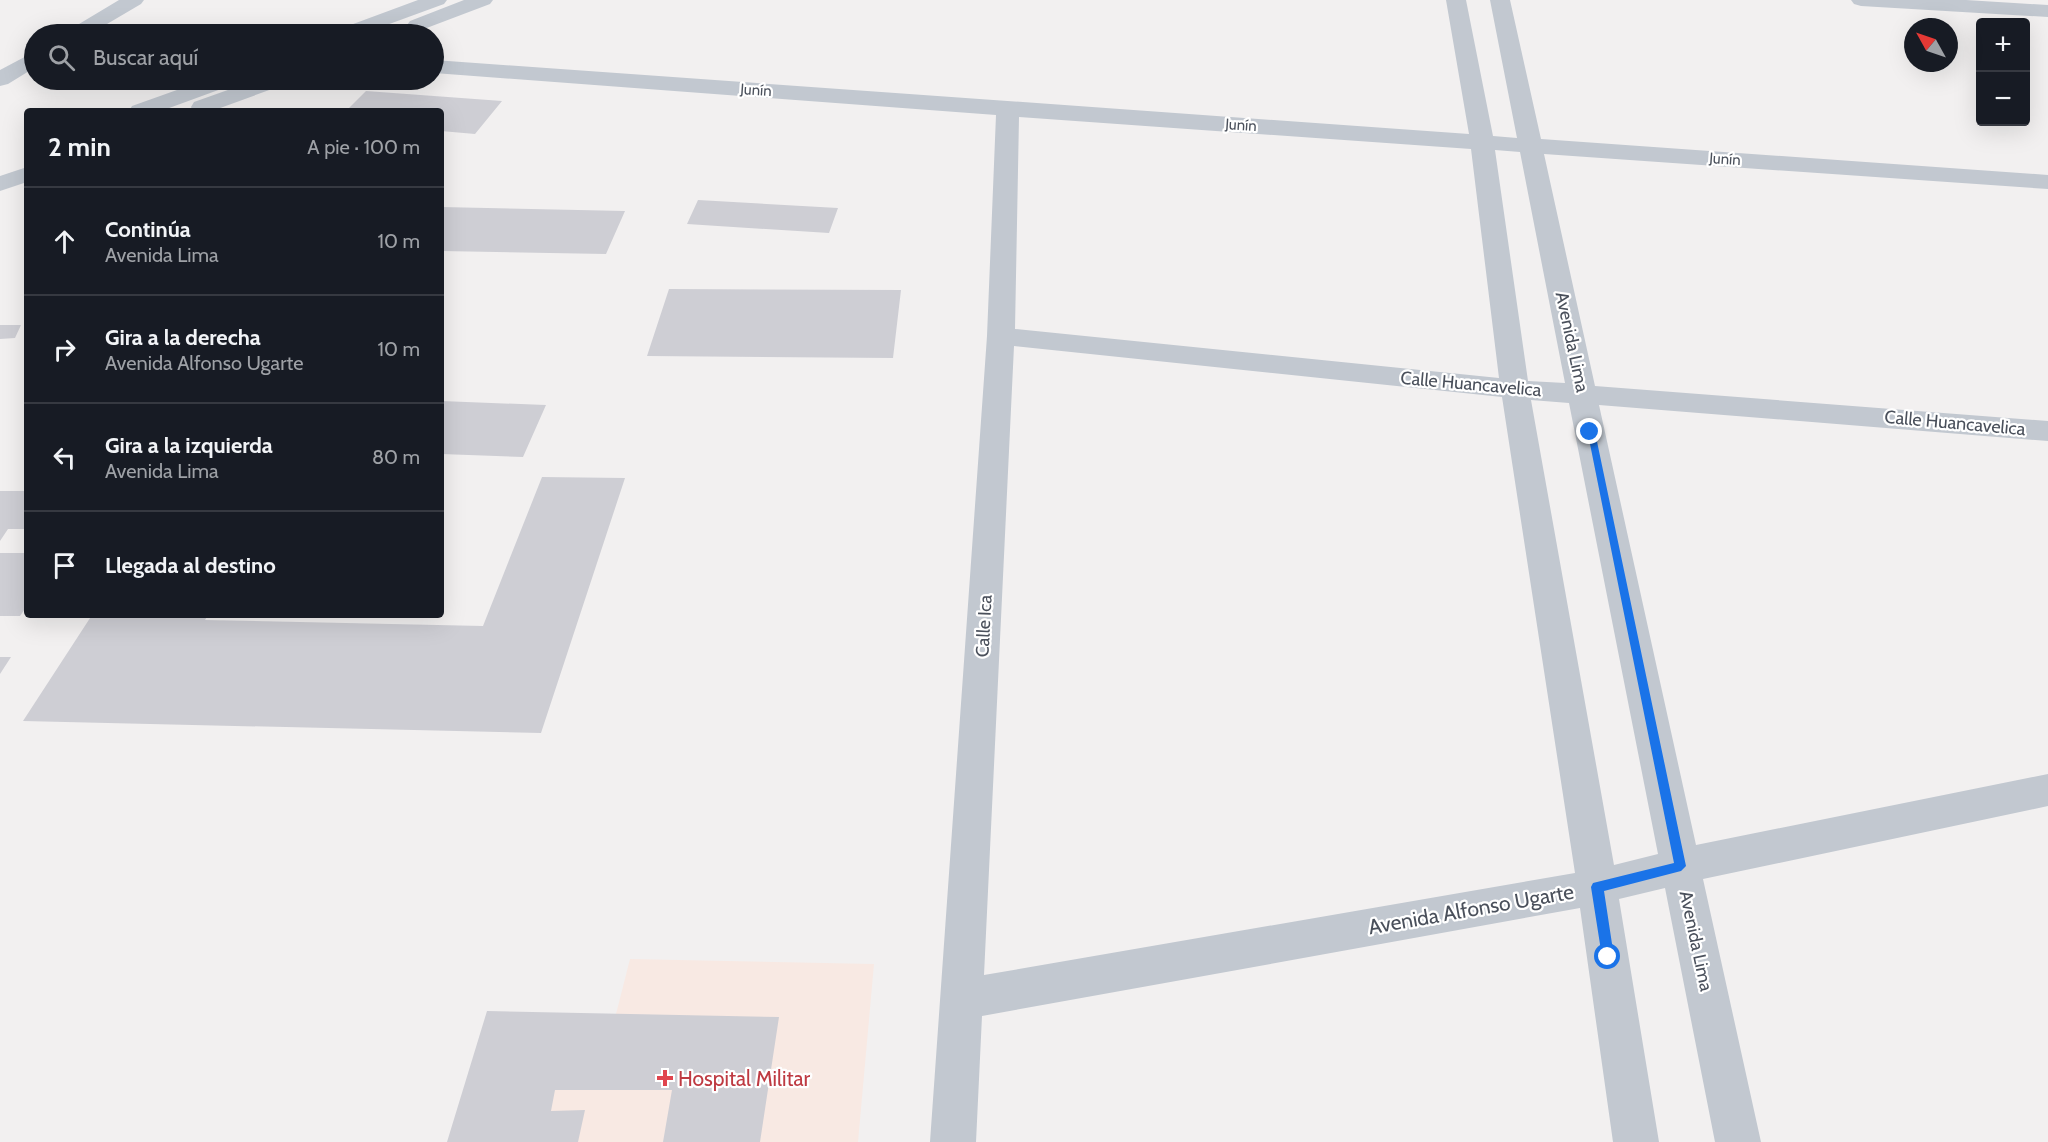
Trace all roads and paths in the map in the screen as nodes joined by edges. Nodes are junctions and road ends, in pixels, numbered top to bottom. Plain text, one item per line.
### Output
1 (135, 0) edge
2 (437, 0) edge
3 (483, 0) edge
4 (1456, 0) edge
5 (1500, 0) edge
6 (1861, 0) edge
7 (2048, 11) edge
8 (93, 24) edge
9 (371, 24) edge
10 (419, 24) edge
11 (24, 65) edge
12 (444, 67) edge
13 (0, 79) edge
14 (197, 90) edge
15 (248, 90) edge
16 (148, 108) edge
17 (200, 108) edge
18 (1008, 109) junction
19 (1482, 142) junction
20 (1532, 145) junction
21 (24, 154) edge
22 (0, 163) edge
23 (24, 175) edge
24 (2048, 182) edge
25 (0, 184) edge
26 (1001, 336) junction
27 (1515, 389) junction
28 (1582, 393) junction
29 (2048, 431) edge
30 (2048, 790) edge
31 (1681, 866) junction
32 (1597, 887) junction
33 (962, 999) junction
34 (953, 1142) edge
35 (1636, 1142) edge
36 (1738, 1142) edge

1 - 8 street
2 - 9 street
3 - 10 street
4 - 19 street
5 - 20 street, Avenida Lima
6 - 7 street
11 - 13 street
12 - 18 street, Junín
14 - 16 street
15 - 17 street
18 - 19 street, Junín
18 - 26 street, Calle Ica
19 - 20 street, Junín
19 - 27 street
20 - 24 street, Junín
20 - 28 street, Avenida Lima
21 - 22 street
23 - 25 street
26 - 27 street, Calle Huancavelica
26 - 33 street, Calle Ica
27 - 28 street, Calle Huancavelica
27 - 32 street
28 - 29 street, Calle Huancavelica
28 - 31 street, Avenida Lima
30 - 31 street, Avenida Alfonso Ugarte
31 - 32 street, Avenida Alfonso Ugarte
31 - 36 street, Avenida Lima
32 - 33 street, Avenida Alfonso Ugarte
32 - 35 street
33 - 34 street, Calle Ica

